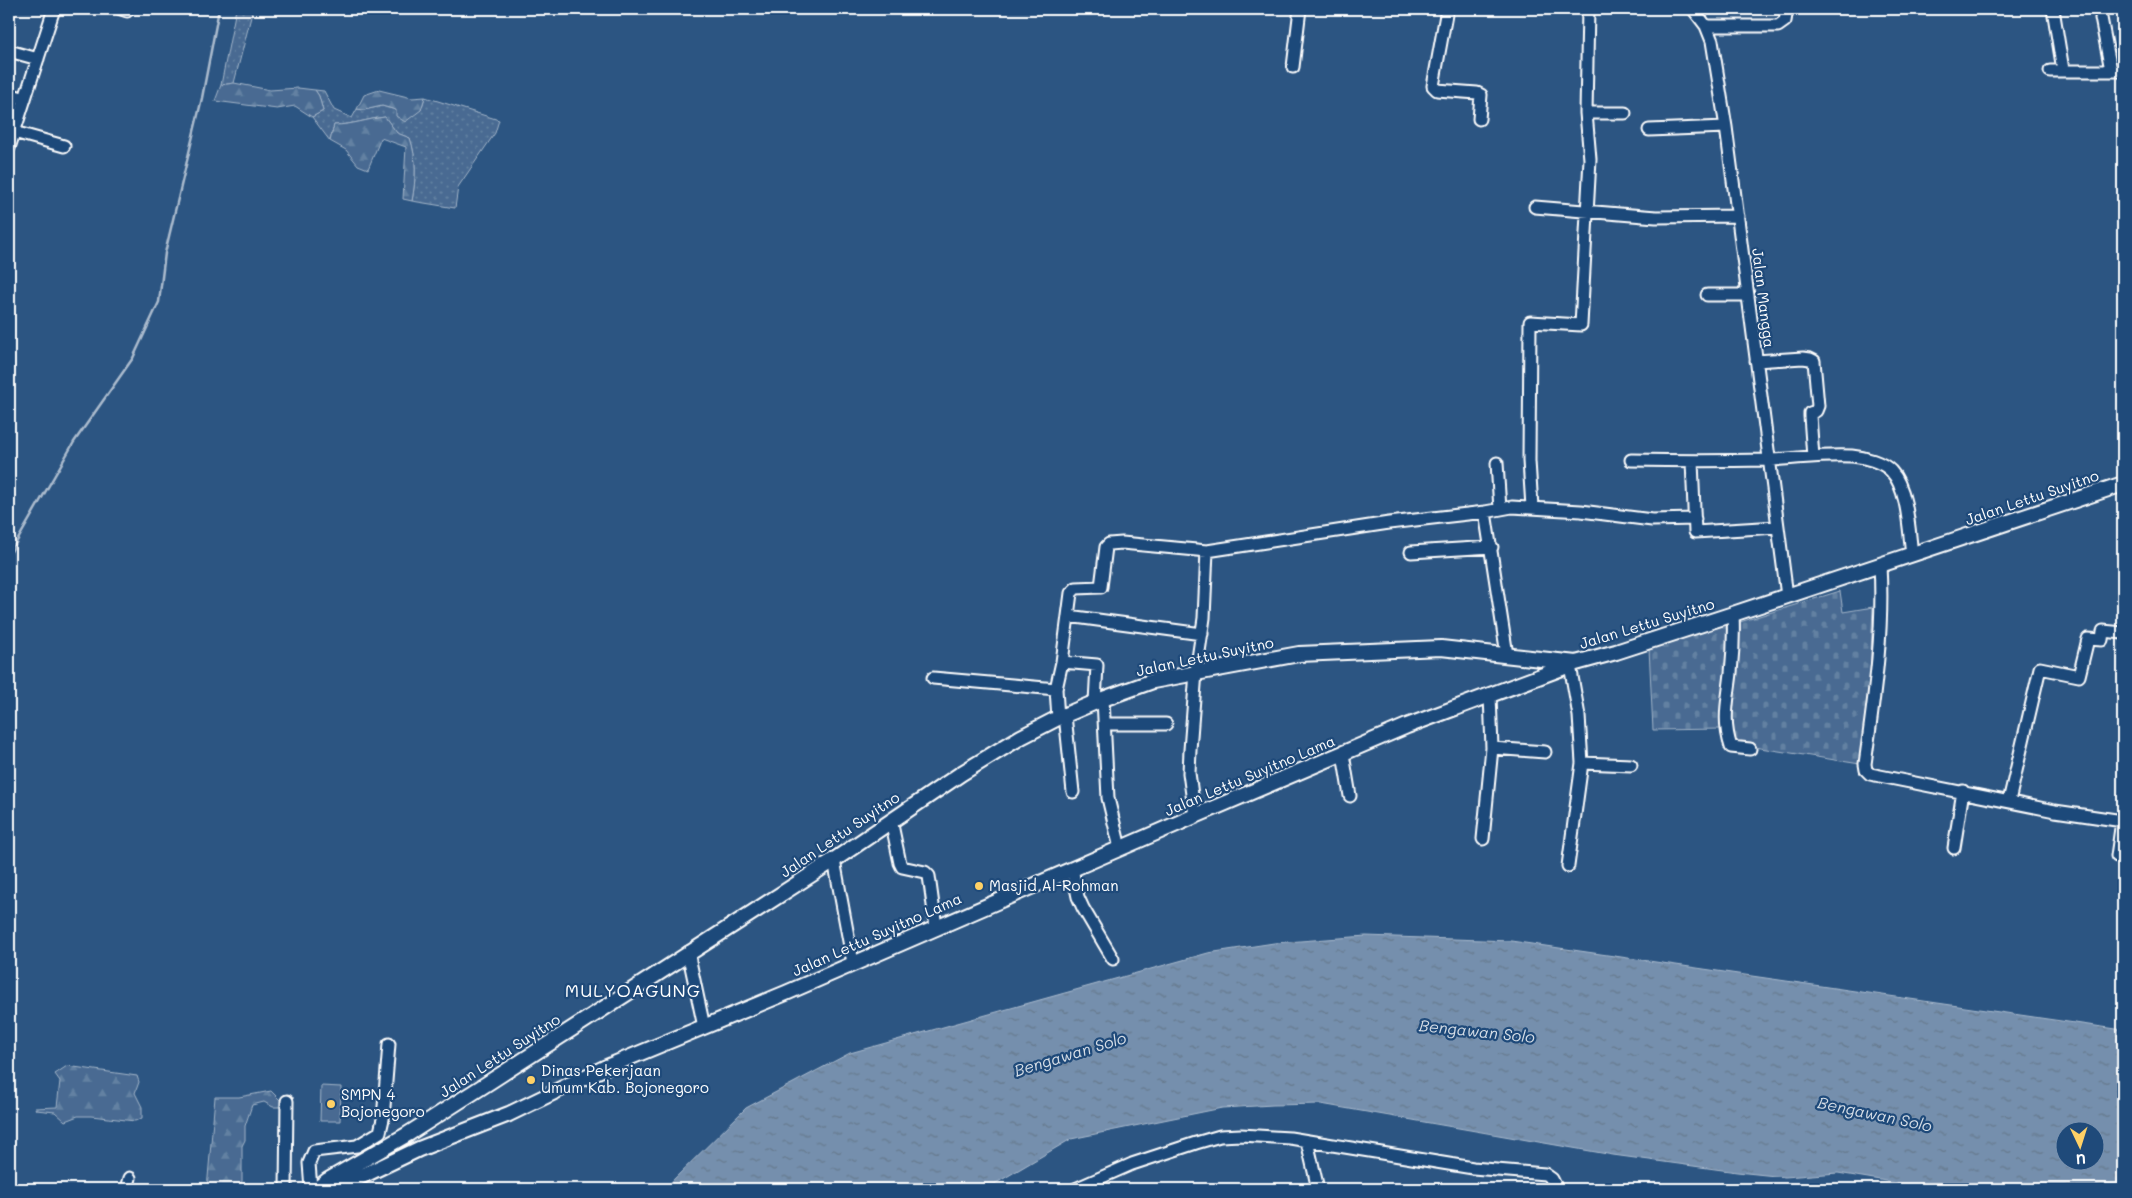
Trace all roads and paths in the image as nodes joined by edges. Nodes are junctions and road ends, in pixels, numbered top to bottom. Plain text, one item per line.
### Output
1 (54, 9) edge
2 (1300, 9) edge
3 (1447, 9) edge
4 (1588, 9) edge
5 (1693, 9) edge
6 (1787, 9) edge
7 (2053, 9) edge
8 (2101, 18) dead end
9 (1706, 26) junction
10 (9, 51) edge
11 (38, 59) junction
12 (1293, 68) dead end
13 (2063, 70) junction
14 (2111, 70) junction
15 (2050, 71) dead end
16 (2123, 71) edge
17 (9, 94) edge
18 (25, 99) junction
19 (1586, 113) junction
20 (1625, 114) dead end
21 (1479, 118) dead end
22 (1726, 127) junction
23 (1648, 130) dead end
24 (14, 132) junction
25 (64, 146) dead end
26 (9, 148) edge
27 (1535, 207) dead end
28 (1587, 210) junction
29 (1738, 216) junction
30 (1707, 295) dead end
31 (1747, 295) junction
32 (1756, 361) junction
33 (1813, 457) junction
34 (1631, 460) dead end
35 (1768, 460) junction
36 (1692, 461) junction
37 (1497, 463) dead end
38 (2123, 484) edge
39 (1532, 507) junction
40 (1500, 509) junction
41 (1485, 512) junction
42 (1695, 519) junction
43 (1777, 527) junction
44 (1492, 547) junction
45 (1207, 552) junction
46 (1410, 552) dead end
47 (1912, 555) junction
48 (1880, 565) junction
49 (1787, 596) junction
50 (1734, 614) junction
51 (1068, 616) junction
52 (2123, 633) edge
53 (1202, 634) junction
54 (1506, 655) junction
55 (1533, 658) junction
56 (1062, 662) junction
57 (1573, 664) junction
58 (1196, 672) junction
59 (933, 678) dead end
60 (1534, 679) junction
61 (1056, 689) junction
62 (1490, 696) junction
63 (1099, 701) junction
64 (1062, 716) junction
65 (1104, 724) junction
66 (1166, 724) dead end
67 (1492, 748) junction
68 (1750, 749) dead end
69 (1546, 752) dead end
70 (1343, 754) junction
71 (1582, 763) junction
72 (1631, 764) dead end
73 (1963, 791) junction
74 (1073, 792) dead end
75 (1350, 796) dead end
76 (2009, 801) junction
77 (1195, 816) junction
78 (891, 820) junction
79 (2123, 821) edge
80 (1483, 839) dead end
81 (1120, 848) junction
82 (1954, 848) dead end
83 (2117, 856) dead end
84 (834, 860) junction
85 (1568, 866) dead end
86 (1072, 869) junction
87 (936, 927) junction
88 (688, 952) junction
89 (1113, 959) dead end
90 (853, 963) junction
91 (704, 1027) junction
92 (389, 1044) dead end
93 (287, 1101) dead end
94 (408, 1134) junction
95 (1306, 1141) junction
96 (419, 1149) junction
97 (1093, 1185) edge
98 (286, 1189) edge
99 (311, 1189) edge
100 (317, 1189) edge
101 (334, 1189) edge
102 (1075, 1189) edge
103 (1318, 1189) edge
104 (1557, 1189) edge

1 - 11 street
2 - 12 street
3 - 21 street
4 - 19 street
5 - 9 street, Jalan Mangga
6 - 9 street
7 - 13 street
8 - 14 street
9 - 22 street, Jalan Mangga
10 - 11 street
11 - 18 street
13 - 14 street
13 - 15 street
14 - 16 street
17 - 18 street
18 - 24 street
19 - 20 street
19 - 28 street
22 - 23 street
22 - 29 street, Jalan Mangga
24 - 25 street
24 - 26 street
27 - 28 street
28 - 29 street
28 - 39 street
29 - 31 street, Jalan Mangga
30 - 31 street
31 - 32 street, Jalan Mangga
32 - 33 street
32 - 35 street, Jalan Mangga
33 - 35 street
33 - 47 street
34 - 36 street
35 - 36 street
35 - 43 street, Jalan Mangga
36 - 42 street
37 - 40 street
38 - 47 main road, Jalan Lettu Suyitno
39 - 40 street
39 - 42 street
40 - 41 street
41 - 44 street
41 - 45 street
42 - 43 street
43 - 49 street, Jalan Mangga
44 - 46 street
44 - 54 street
45 - 51 street
45 - 53 street
47 - 48 main road, Jalan Lettu Suyitno
48 - 49 main road, Jalan Lettu Suyitno
48 - 73 street
49 - 50 main road, Jalan Lettu Suyitno
50 - 57 main road, Jalan Lettu Suyitno
50 - 68 street
51 - 53 street
51 - 56 street
52 - 76 street
53 - 58 street
54 - 55 main road, Jalan Lettu Suyitno
54 - 58 main road, Jalan Lettu Suyitno
55 - 57 main road, Jalan Lettu Suyitno
55 - 60 main road
56 - 61 street
56 - 63 street
57 - 60 main road, Jalan Lettu Suyitno Lama
57 - 71 street
58 - 63 main road, Jalan Lettu Suyitno
58 - 77 street
59 - 61 street
60 - 62 main road, Jalan Lettu Suyitno Lama
61 - 64 street
62 - 67 street
62 - 70 main road, Jalan Lettu Suyitno Lama
63 - 64 main road, Jalan Lettu Suyitno
63 - 65 street
64 - 74 street
64 - 78 main road, Jalan Lettu Suyitno
65 - 66 street
65 - 81 street
67 - 69 street
67 - 80 street
70 - 75 street
70 - 77 main road, Jalan Lettu Suyitno Lama
71 - 72 street
71 - 85 street
73 - 76 street
73 - 82 street
76 - 79 street
77 - 81 main road, Jalan Lettu Suyitno Lama
78 - 84 main road, Jalan Lettu Suyitno
78 - 87 street
79 - 83 street
81 - 86 main road, Jalan Lettu Suyitno Lama
84 - 88 main road, Jalan Lettu Suyitno
84 - 90 street
86 - 87 main road, Jalan Lettu Suyitno Lama
86 - 89 street
87 - 90 main road, Jalan Lettu Suyitno Lama
88 - 91 street
88 - 94 main road, Jalan Lettu Suyitno
90 - 91 main road, Jalan Lettu Suyitno Lama
91 - 96 main road, Jalan Lettu Suyitno Lama
92 - 99 street
93 - 98 street
94 - 96 main road
94 - 100 main road, Jalan Lettu Suyitno
95 - 97 street
95 - 103 street
95 - 104 street
96 - 101 main road, Jalan Lettu Suyitno Lama
97 - 102 street

